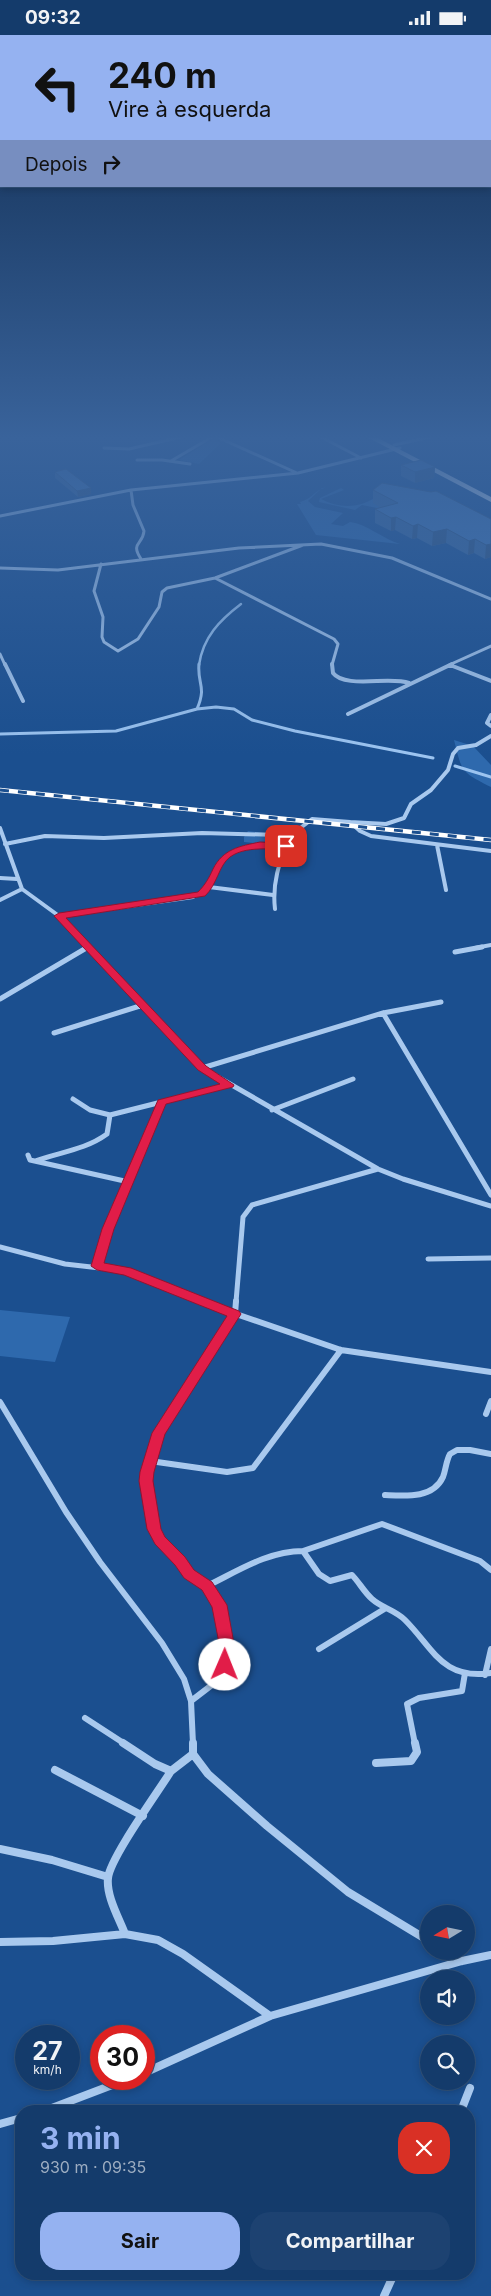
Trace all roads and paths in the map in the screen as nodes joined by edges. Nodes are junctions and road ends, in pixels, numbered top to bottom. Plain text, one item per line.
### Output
1 (138, 543) edge
2 (308, 543) junction
3 (142, 559) junction
4 (101, 564) junction
5 (0, 567) edge
6 (215, 578) junction
7 (491, 599) edge
8 (491, 646) edge
9 (0, 654) edge
10 (450, 665) junction
11 (491, 681) edge
12 (409, 683) junction
13 (23, 701) dead end
14 (348, 714) dead end
15 (491, 715) edge
16 (491, 726) edge
17 (491, 736) edge
18 (350, 822) junction
19 (0, 828) edge
20 (279, 835) junction
21 (5, 844) junction
22 (438, 845) junction
23 (286, 846) junction
24 (491, 851) edge
25 (0, 878) edge
26 (17, 879) junction
27 (209, 887) junction
28 (22, 889) junction
29 (446, 890) dead end
30 (273, 895) junction
31 (0, 899) edge
32 (275, 909) dead end
33 (59, 916) junction
34 (491, 945) edge
35 (89, 946) junction
36 (455, 952) dead end
37 (0, 999) edge
38 (441, 1002) dead end
39 (143, 1005) junction
40 (383, 1013) junction
41 (54, 1033) dead end
42 (202, 1068) junction
43 (353, 1079) dead end
44 (229, 1085) junction
45 (73, 1099) dead end
46 (162, 1102) junction
47 (272, 1110) junction
48 (110, 1115) junction
49 (28, 1155) dead end
50 (34, 1161) junction
51 (378, 1169) junction
52 (129, 1182) junction
53 (491, 1195) edge
54 (491, 1206) edge
55 (0, 1247) edge
56 (428, 1259) dead end
57 (491, 1259) edge
58 (97, 1266) junction
59 (235, 1314) junction
60 (342, 1350) junction
61 (491, 1372) edge
62 (491, 1401) edge
63 (0, 1402) edge
64 (486, 1414) dead end
65 (491, 1454) edge
66 (150, 1461) junction
67 (385, 1495) dead end
68 (303, 1551) junction
69 (491, 1570) edge
70 (207, 1586) junction
71 (386, 1608) junction
72 (319, 1649) dead end
73 (491, 1649) edge
74 (465, 1673) junction
75 (488, 1674) edge
76 (191, 1701) junction
77 (85, 1718) dead end
78 (193, 1754) junction
79 (376, 1763) dead end
80 (55, 1771) dead end
81 (171, 1771) junction
82 (143, 1816) junction
83 (0, 1849) edge
84 (108, 1877) junction
85 (125, 1934) junction
86 (420, 1936) edge
87 (0, 1942) edge
88 (491, 1955) edge
89 (462, 1961) joint
90 (270, 2016) junction
91 (155, 2068) edge
92 (99, 2090) edge
93 (469, 2090) edge
94 (60, 2105) edge
95 (463, 2105) edge
96 (15, 2120) edge
97 (0, 2124) edge
98 (391, 2280) edge
99 (384, 2296) edge

1 - 3 street
2 - 3 street
2 - 6 street
2 - 7 street
3 - 4 street
4 - 5 street
4 - 6 street
6 - 12 street
8 - 10 street
9 - 13 street
10 - 11 street
10 - 12 street
12 - 14 street
15 - 16 street
17 - 18 street
18 - 20 street
18 - 22 street
19 - 21 street
20 - 21 street
20 - 23 street
21 - 26 street
22 - 24 street
22 - 29 street
23 - 27 street
23 - 30 street
25 - 26 street
26 - 28 street
27 - 30 street
27 - 33 street
28 - 31 street
28 - 33 street
30 - 32 street
33 - 35 street
34 - 36 street
35 - 37 street
35 - 39 street
38 - 40 street
39 - 41 street
39 - 42 street
40 - 42 street
40 - 53 street
42 - 44 street
43 - 47 street
44 - 46 street
44 - 47 street
45 - 48 street
46 - 48 street
46 - 52 street
47 - 51 street
48 - 50 street
49 - 50 street
50 - 52 street
51 - 54 street
51 - 59 street
52 - 58 street
55 - 58 street
56 - 57 street
58 - 59 street
59 - 60 street
59 - 66 street
60 - 61 street
60 - 66 street
62 - 64 street
63 - 76 street
65 - 67 street
66 - 70 street
68 - 69 street
68 - 70 street
68 - 71 street
70 - 76 street
71 - 72 street
71 - 74 street
73 - 75 street
74 - 75 street
74 - 79 street
76 - 78 street
77 - 81 street
78 - 81 street
78 - 86 street
80 - 82 street
81 - 82 street
82 - 84 street
83 - 84 street
84 - 85 street
85 - 87 street
85 - 90 street
88 - 89 street
89 - 90 street
90 - 91 street
92 - 94 street
93 - 95 street
96 - 97 street
98 - 99 street

